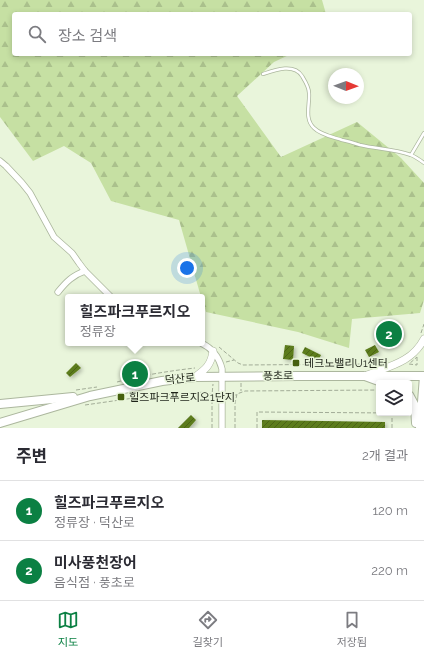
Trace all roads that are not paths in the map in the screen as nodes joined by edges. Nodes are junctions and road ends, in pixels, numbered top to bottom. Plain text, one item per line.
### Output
1 (263, 74) dead end
2 (424, 133) edge
3 (411, 155) junction
4 (0, 161) edge
5 (424, 163) edge
6 (85, 271) junction
7 (58, 292) dead end
8 (108, 294) edge
9 (424, 339) edge
10 (205, 345) edge
11 (213, 351) junction
12 (365, 376) junction
13 (424, 376) edge
14 (195, 377) junction
15 (223, 377) junction
16 (376, 380) edge
17 (90, 396) junction
18 (412, 400) edge
19 (0, 404) edge
20 (422, 411) junction
21 (0, 423) edge
22 (222, 428) edge
23 (417, 428) edge
24 (420, 428) edge
25 (423, 428) edge

1 - 3 lane
2 - 3 lane
3 - 5 lane
4 - 6 street
6 - 7 street
6 - 8 street
9 - 12 street
10 - 11 street
11 - 14 street
11 - 15 street
12 - 13 main road, 풍초로
12 - 15 main road, 풍초로
12 - 16 main road
13 - 20 main road
14 - 15 main road, 덕산로
14 - 17 main road, 덕산로
15 - 22 street
17 - 19 main road, 덕산로
17 - 21 main road, 덕산로
18 - 23 main road
20 - 24 main road
20 - 25 lane

